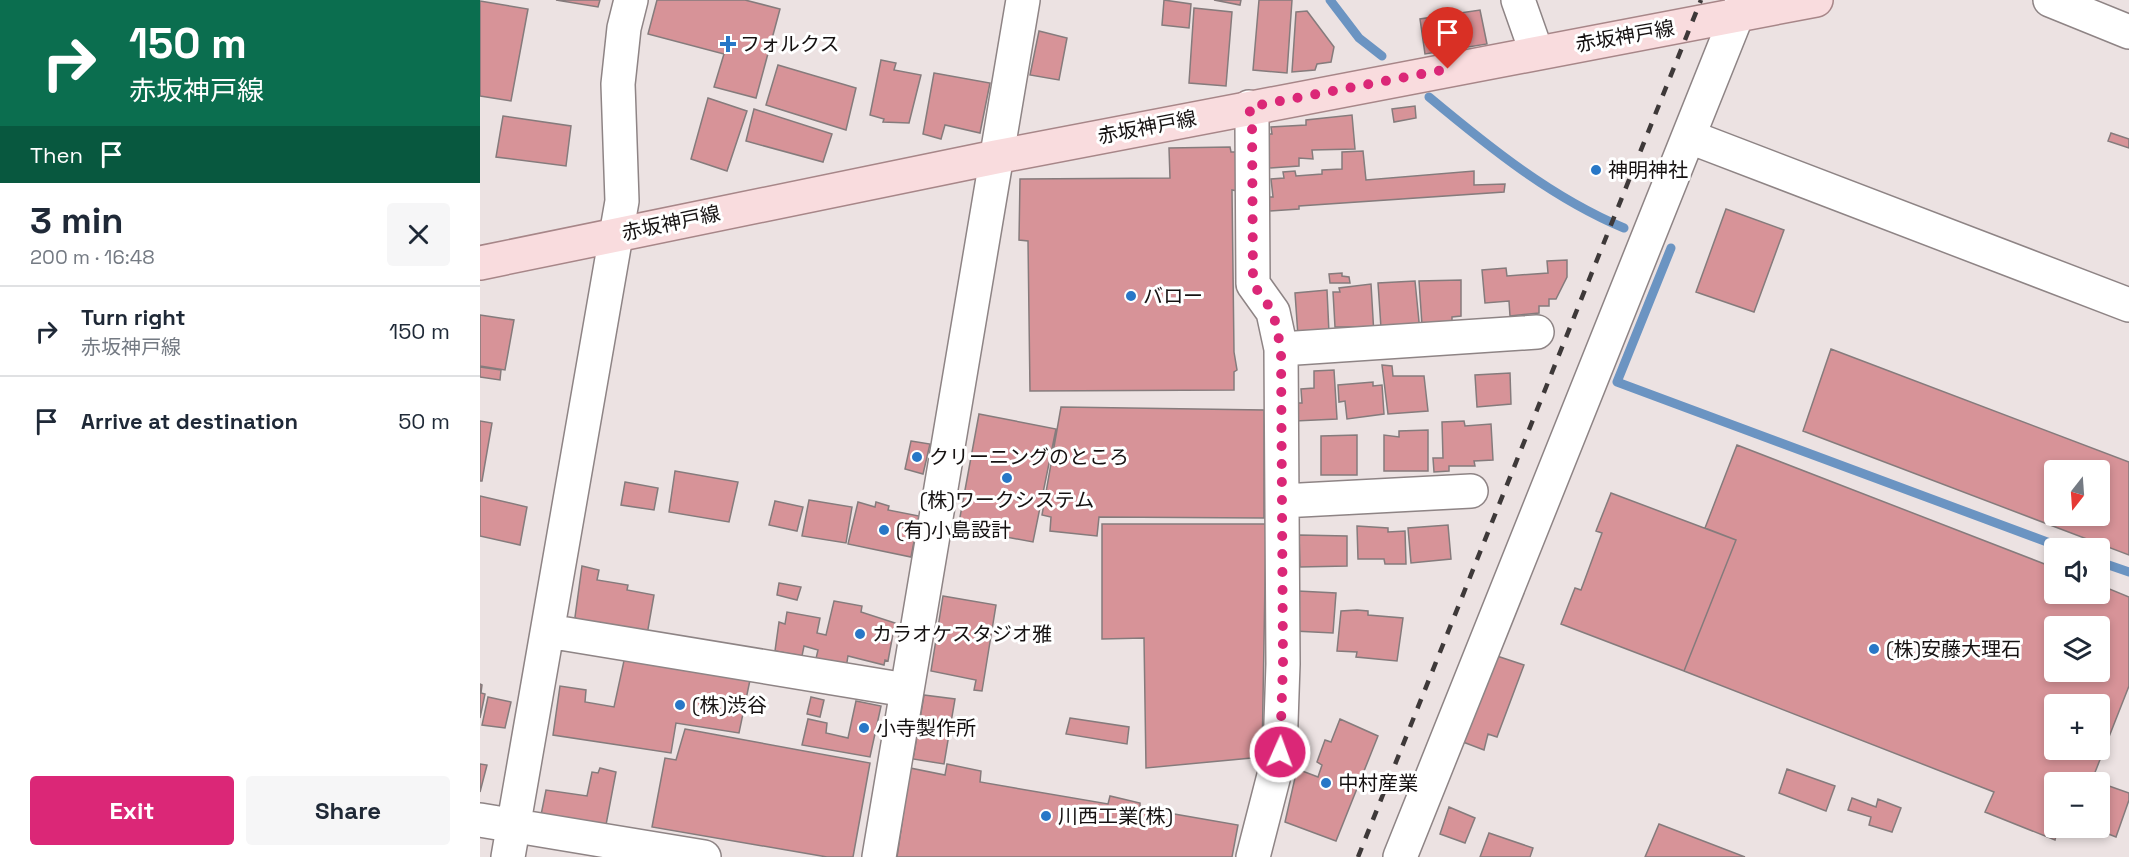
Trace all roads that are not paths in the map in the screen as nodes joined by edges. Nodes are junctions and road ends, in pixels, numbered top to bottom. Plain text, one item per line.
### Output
1 (631, 0) edge
2 (1023, 0) edge
3 (1518, 0) edge
4 (1816, 0) edge
5 (2050, 0) edge
6 (1740, 8) edge
7 (2129, 32) edge
8 (1536, 51) junction
9 (1249, 107) junction
10 (1690, 137) junction
11 (996, 157) junction
12 (616, 234) junction
13 (480, 263) edge
14 (2129, 306) edge
15 (1537, 332) dead end
16 (1281, 349) junction
17 (1471, 491) dead end
18 (1282, 501) junction
19 (548, 631) junction
20 (906, 690) junction
21 (480, 820) edge
22 (514, 825) junction
23 (508, 857) edge
24 (704, 857) edge
25 (879, 857) edge
26 (1253, 857) edge
27 (1400, 857) edge

1 - 12 street
2 - 11 street
3 - 8 street
4 - 6 main road, 赤坂神戸線
5 - 7 street
6 - 8 main road, 赤坂神戸線
6 - 10 street
8 - 9 main road, 赤坂神戸線
9 - 11 main road, 赤坂神戸線
9 - 16 street
10 - 14 street
10 - 27 street
11 - 12 main road, 赤坂神戸線
11 - 20 street
12 - 13 main road, 赤坂神戸線
12 - 19 street
15 - 16 street
16 - 18 street
17 - 18 street
18 - 26 street
19 - 20 street
19 - 22 street
20 - 25 street
21 - 22 street
22 - 23 street
22 - 24 street

